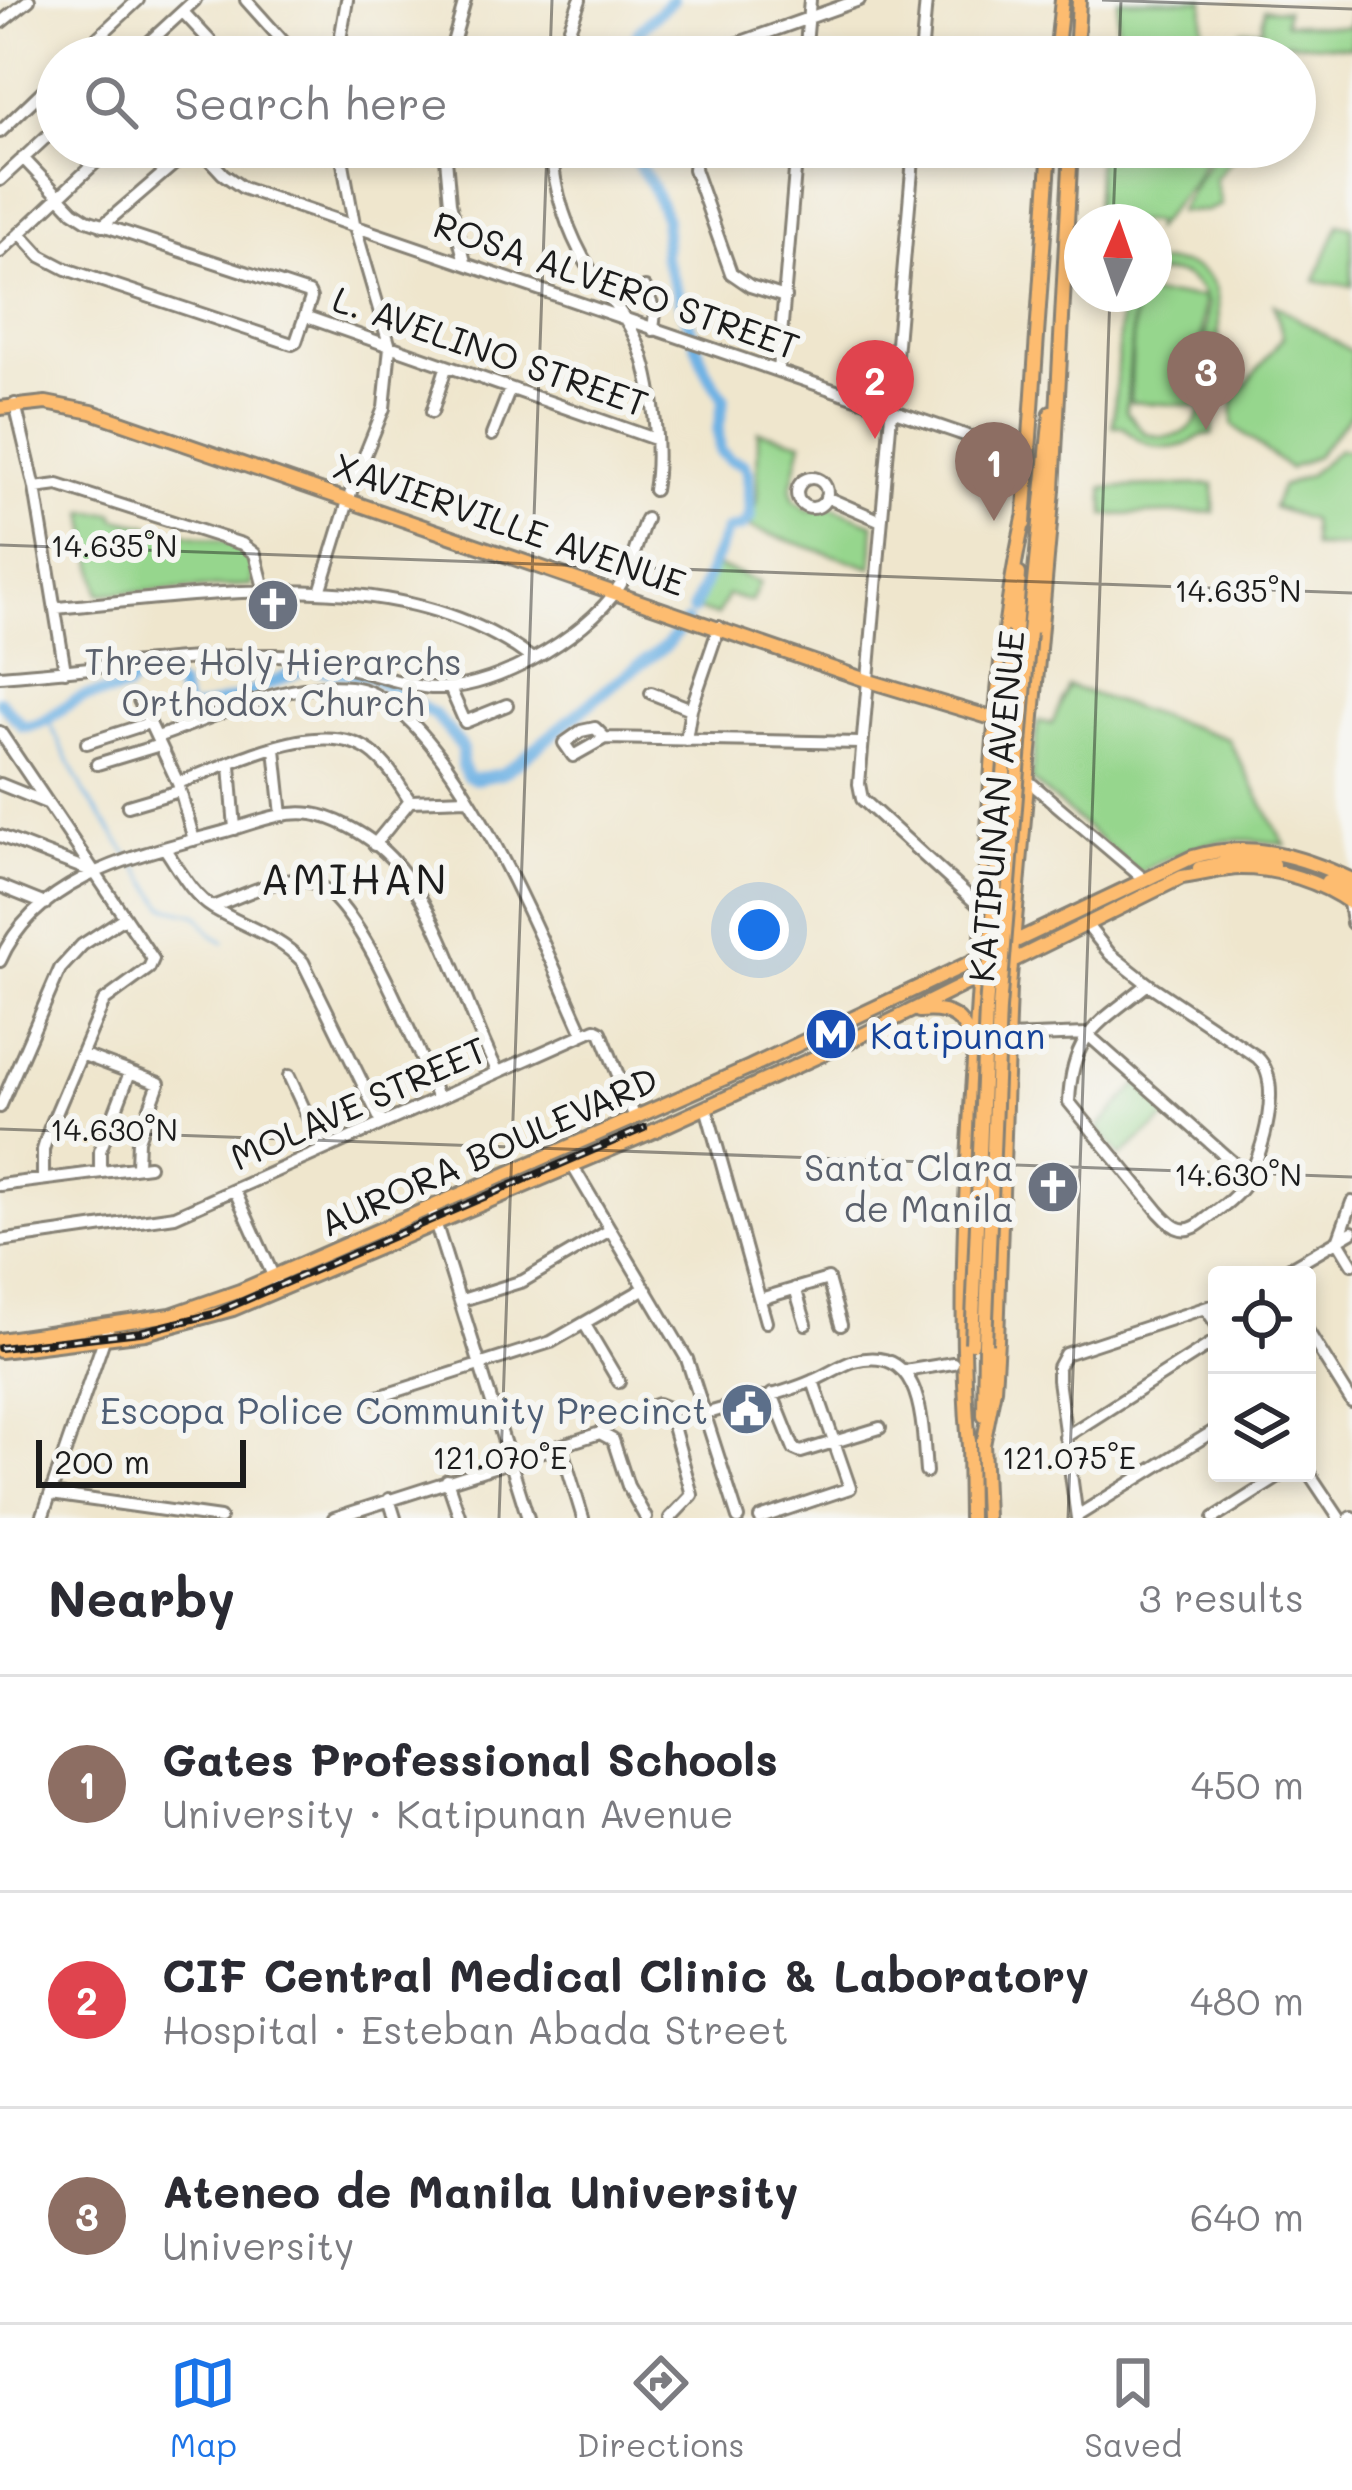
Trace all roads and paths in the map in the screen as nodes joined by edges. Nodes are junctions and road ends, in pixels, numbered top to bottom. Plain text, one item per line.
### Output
1 (29, 0) edge
2 (138, 0) edge
3 (195, 0) edge
4 (246, 0) edge
5 (347, 0) edge
6 (465, 0) edge
7 (580, 0) edge
8 (810, 0) edge
9 (860, 0) edge
10 (926, 0) edge
11 (1061, 0) edge
12 (1079, 0) edge
13 (183, 12) junction
14 (808, 20) junction
15 (0, 23) edge
16 (99, 36) edge
17 (157, 36) edge
18 (202, 36) edge
19 (277, 36) edge
20 (341, 36) edge
21 (455, 36) edge
22 (567, 36) edge
23 (774, 36) edge
24 (807, 36) edge
25 (923, 36) edge
26 (1058, 36) edge
27 (1077, 36) edge
28 (36, 97) edge
29 (0, 132) edge
30 (36, 146) edge
31 (23, 158) junction
32 (90, 168) edge
33 (171, 168) edge
34 (218, 168) edge
35 (344, 168) edge
36 (447, 168) edge
37 (554, 168) edge
38 (694, 168) edge
39 (795, 168) edge
40 (912, 168) edge
41 (1049, 168) edge
42 (1070, 168) edge
43 (0, 180) edge
44 (60, 196) junction
45 (354, 224) junction
46 (102, 226) junction
47 (20, 233) junction
48 (0, 252) edge
49 (465, 262) junction
50 (645, 288) dead end
51 (785, 297) junction
52 (307, 317) junction
53 (625, 320) junction
54 (653, 330) junction
55 (390, 347) junction
56 (446, 368) junction
57 (778, 371) junction
58 (1058, 388) junction
59 (509, 389) junction
60 (16, 404) junction
61 (0, 408) edge
62 (891, 409) junction
63 (432, 412) dead end
64 (492, 435) dead end
65 (655, 439) junction
66 (1029, 457) junction
67 (35, 488) junction
68 (654, 490) dead end
69 (353, 493) junction
70 (826, 497) dead end
71 (1024, 518) junction
72 (646, 519) dead end
73 (881, 521) junction
74 (264, 588) junction
75 (615, 591) junction
76 (320, 592) junction
77 (57, 608) junction
78 (719, 627) junction
79 (1022, 632) junction
80 (531, 658) junction
81 (65, 671) junction
82 (0, 676) edge
83 (866, 680) junction
84 (450, 688) junction
85 (651, 693) dead end
86 (139, 700) dead end
87 (507, 705) dead end
88 (691, 709) junction
89 (998, 720) junction
90 (149, 723) junction
91 (0, 732) edge
92 (605, 738) dead end
93 (686, 740) junction
94 (158, 741) junction
95 (87, 742) dead end
96 (860, 743) junction
97 (274, 749) junction
98 (97, 764) dead end
99 (230, 765) junction
100 (1026, 779) junction
101 (0, 784) edge
102 (178, 787) junction
103 (467, 799) junction
104 (410, 801) junction
105 (50, 805) junction
106 (128, 806) dead end
107 (282, 814) junction
108 (235, 829) junction
109 (989, 834) junction
110 (0, 836) edge
111 (1021, 836) junction
112 (194, 840) junction
113 (375, 846) junction
114 (165, 849) junction
115 (94, 871) junction
116 (986, 872) junction
117 (1018, 874) junction
118 (1182, 877) junction
119 (1145, 880) junction
120 (1352, 880) edge
121 (0, 886) edge
122 (1351, 900) edge
123 (45, 904) junction
124 (212, 907) junction
125 (984, 907) junction
126 (125, 917) junction
127 (1352, 923) edge
128 (1086, 924) junction
129 (983, 929) junction
130 (4, 941) edge
131 (1012, 943) junction
132 (1028, 953) junction
133 (981, 958) junction
134 (0, 961) edge
135 (1010, 962) junction
136 (952, 972) junction
137 (980, 977) junction
138 (1148, 984) junction
139 (1009, 988) junction
140 (911, 1012) junction
141 (589, 1031) junction
142 (1087, 1034) junction
143 (976, 1036) junction
144 (1007, 1036) junction
145 (82, 1052) junction
146 (972, 1069) junction
147 (498, 1072) junction
148 (129, 1075) junction
149 (289, 1076) dead end
150 (699, 1090) junction
151 (1005, 1095) junction
152 (438, 1099) junction
153 (970, 1099) junction
154 (0, 1107) edge
155 (706, 1107) junction
156 (1004, 1117) junction
157 (635, 1118) junction
158 (969, 1121) junction
159 (382, 1123) junction
160 (323, 1150) junction
161 (572, 1165) junction
162 (100, 1169) junction
163 (43, 1178) junction
164 (1249, 1178) junction
165 (0, 1185) edge
166 (235, 1191) junction
167 (1352, 1202) edge
168 (434, 1216) junction
169 (610, 1230) junction
170 (1352, 1232) edge
171 (1338, 1240) junction
172 (0, 1241) edge
173 (1352, 1264) edge
174 (1293, 1266) edge
175 (276, 1283) junction
176 (645, 1288) junction
177 (795, 1288) junction
178 (760, 1299) junction
179 (462, 1300) junction
180 (1208, 1307) edge
181 (766, 1322) dead end
182 (584, 1323) junction
183 (806, 1324) dead end
184 (841, 1325) dead end
185 (107, 1332) junction
186 (0, 1340) edge
187 (1316, 1344) edge
188 (1208, 1346) edge
189 (0, 1351) edge
190 (953, 1363) dead end
191 (480, 1364) junction
192 (905, 1371) junction
193 (813, 1381) junction
194 (620, 1382) dead end
195 (772, 1394) junction
196 (375, 1398) dead end
197 (1352, 1402) edge
198 (705, 1414) junction
199 (880, 1428) dead end
200 (600, 1433) junction
201 (1208, 1436) edge
202 (1065, 1438) junction
203 (834, 1442) junction
204 (561, 1446) junction
205 (976, 1446) junction
206 (511, 1461) junction
207 (926, 1472) dead end
208 (446, 1480) junction
209 (1271, 1482) edge
210 (1315, 1482) edge
211 (51, 1494) junction
212 (389, 1499) junction
213 (104, 1501) junction
214 (1077, 1517) edge
215 (42, 1518) edge
216 (98, 1518) edge
217 (220, 1518) edge
218 (334, 1518) edge
219 (395, 1518) edge
220 (460, 1518) edge
221 (528, 1518) edge
222 (583, 1518) edge
223 (646, 1518) edge
224 (670, 1518) edge
225 (738, 1518) edge
226 (760, 1518) edge
227 (970, 1518) edge
228 (986, 1518) edge
229 (1214, 1518) edge
230 (1339, 1518) edge

1 - 15 street
2 - 16 street
3 - 13 street
4 - 19 street
5 - 20 street
6 - 21 street
7 - 22 street
8 - 14 street
9 - 14 street
10 - 25 street
11 - 26 main road
12 - 27 main road
13 - 17 street
13 - 18 street
14 - 23 street
14 - 24 street
28 - 29 street
30 - 31 street
31 - 43 street
31 - 44 street
32 - 44 street
33 - 46 street
34 - 45 street, ROSA ALVERO STREET
35 - 45 street
36 - 49 street
37 - 53 street
38 - 51 street
39 - 51 street
40 - 62 street
41 - 66 main road, KATIPUNAN AVENUE
42 - 58 main road, KATIPUNAN AVENUE
44 - 46 street
44 - 47 street
45 - 49 street, ROSA ALVERO STREET
45 - 55 street
46 - 52 street
47 - 48 street
47 - 52 street
49 - 53 street, ROSA ALVERO STREET
50 - 54 street
51 - 57 street
52 - 55 street, L. AVELINO STREET
53 - 54 street, ROSA ALVERO STREET
53 - 65 street
54 - 57 street, ROSA ALVERO STREET
55 - 56 street, L. AVELINO STREET
55 - 69 street
56 - 59 street, L. AVELINO STREET
56 - 63 street
57 - 62 street, ROSA ALVERO STREET
58 - 79 main road, KATIPUNAN AVENUE
58 - 100 main road, KATIPUNAN AVENUE
59 - 64 street
59 - 65 street, L. AVELINO STREET
60 - 61 main road, XAVIERVILLE AVENUE
60 - 67 street
60 - 69 main road, XAVIERVILLE AVENUE
62 - 66 street, ROSA ALVERO STREET
62 - 73 street
65 - 68 street
66 - 71 main road, KATIPUNAN AVENUE
67 - 74 street
67 - 77 street
69 - 75 main road, XAVIERVILLE AVENUE
69 - 76 street
70 - 73 street
71 - 79 main road, KATIPUNAN AVENUE
71 - 89 main road, KATIPUNAN AVENUE
72 - 75 street
73 - 83 street
74 - 76 street
74 - 77 street
75 - 78 main road, XAVIERVILLE AVENUE
75 - 80 street
76 - 80 street
77 - 81 street
78 - 83 main road, XAVIERVILLE AVENUE
78 - 88 street
79 - 205 main road, KATIPUNAN AVENUE, bridge
80 - 84 street
81 - 82 street
81 - 84 street
83 - 89 main road, XAVIERVILLE AVENUE
83 - 96 street
84 - 87 street
85 - 88 street
86 - 90 street
88 - 93 street
89 - 109 main road, KATIPUNAN AVENUE
90 - 94 street
90 - 95 street
91 - 105 street
92 - 93 street
93 - 96 street
94 - 98 street
94 - 102 street
94 - 103 street
96 - 125 street
97 - 99 street
97 - 104 street
97 - 107 street
99 - 102 street
99 - 108 street
100 - 111 main road, KATIPUNAN AVENUE
100 - 119 street
101 - 105 street
102 - 106 street
102 - 112 street
103 - 104 street
103 - 141 street
104 - 113 street
105 - 115 street
107 - 108 street
107 - 113 street
108 - 112 street
109 - 111 main road
109 - 116 main road, KATIPUNAN AVENUE
110 - 115 street
111 - 117 main road, KATIPUNAN AVENUE
112 - 114 street
113 - 147 street
114 - 115 street
114 - 124 street
115 - 123 street
115 - 126 street
116 - 117 main road
116 - 125 main road, KATIPUNAN AVENUE
117 - 131 main road, KATIPUNAN AVENUE
118 - 122 main road
118 - 122 main road
118 - 128 main road, AURORA BOULEVARD
119 - 120 main road, AURORA BOULEVARD
119 - 131 main road, AURORA BOULEVARD
121 - 123 street
122 - 127 street
123 - 130 street
124 - 152 street
124 - 159 street
125 - 129 main road, KATIPUNAN AVENUE
126 - 145 street
126 - 154 street
128 - 132 main road, AURORA BOULEVARD
128 - 138 street
129 - 133 main road, KATIPUNAN AVENUE
129 - 136 main road
130 - 134 street
131 - 133 main road, AURORA BOULEVARD
131 - 135 main road, KATIPUNAN AVENUE
132 - 135 main road, AURORA BOULEVARD
132 - 139 main road
133 - 136 main road, AURORA BOULEVARD
133 - 137 main road, KATIPUNAN AVENUE
135 - 137 main road, AURORA BOULEVARD
135 - 139 main road, KATIPUNAN AVENUE
136 - 150 main road, AURORA BOULEVARD
137 - 140 main road, AURORA BOULEVARD
137 - 143 main road, KATIPUNAN AVENUE
138 - 142 street
138 - 164 street
139 - 144 main road, KATIPUNAN AVENUE
140 - 146 main road
140 - 155 main road, AURORA BOULEVARD
141 - 147 street, MOLAVE STREET
141 - 157 street
142 - 144 street
142 - 164 street
142 - 164 street
143 - 144 main road
143 - 146 main road, KATIPUNAN AVENUE
144 - 151 main road, KATIPUNAN AVENUE
145 - 148 street
145 - 163 street
146 - 153 main road, KATIPUNAN AVENUE
147 - 152 street, MOLAVE STREET
148 - 162 street
148 - 162 street
149 - 160 street
150 - 155 main road
150 - 157 main road, AURORA BOULEVARD
151 - 153 main road
151 - 156 main road, KATIPUNAN AVENUE
152 - 159 street, MOLAVE STREET
153 - 158 main road, KATIPUNAN AVENUE
155 - 161 main road, AURORA BOULEVARD
155 - 178 street
156 - 158 main road
156 - 205 main road, KATIPUNAN AVENUE
157 - 168 main road, AURORA BOULEVARD
158 - 205 main road, KATIPUNAN AVENUE
159 - 160 street, MOLAVE STREET
160 - 166 street, MOLAVE STREET
161 - 168 main road, AURORA BOULEVARD
161 - 169 street
162 - 163 street
163 - 165 street
166 - 172 street, MOLAVE STREET
166 - 175 street
167 - 171 street
168 - 175 main road, AURORA BOULEVARD
168 - 179 street
169 - 176 street
169 - 179 street
170 - 171 street
171 - 173 street
171 - 174 street
175 - 185 main road, AURORA BOULEVARD
176 - 182 street
176 - 198 street
177 - 178 street
177 - 183 street
177 - 184 street
178 - 181 street
179 - 191 street
180 - 202 street
182 - 191 street
182 - 194 street
185 - 186 main road, AURORA BOULEVARD
185 - 189 main road, AURORA BOULEVARD
185 - 211 street
187 - 197 street
188 - 202 street
190 - 192 street
191 - 196 street
191 - 206 street
192 - 193 street
192 - 207 street
193 - 195 street
193 - 203 street
195 - 198 street
195 - 203 street
198 - 225 street
199 - 203 street
200 - 204 street
200 - 223 street
200 - 224 street
201 - 214 street
202 - 214 street
203 - 226 street
204 - 206 street
204 - 222 street
205 - 227 main road, KATIPUNAN AVENUE
205 - 228 main road, KATIPUNAN AVENUE
206 - 208 street
206 - 221 street
208 - 212 street
208 - 220 street
209 - 229 street
210 - 230 street
211 - 213 street
211 - 215 street
212 - 218 street
212 - 219 street
213 - 216 street
213 - 217 street

